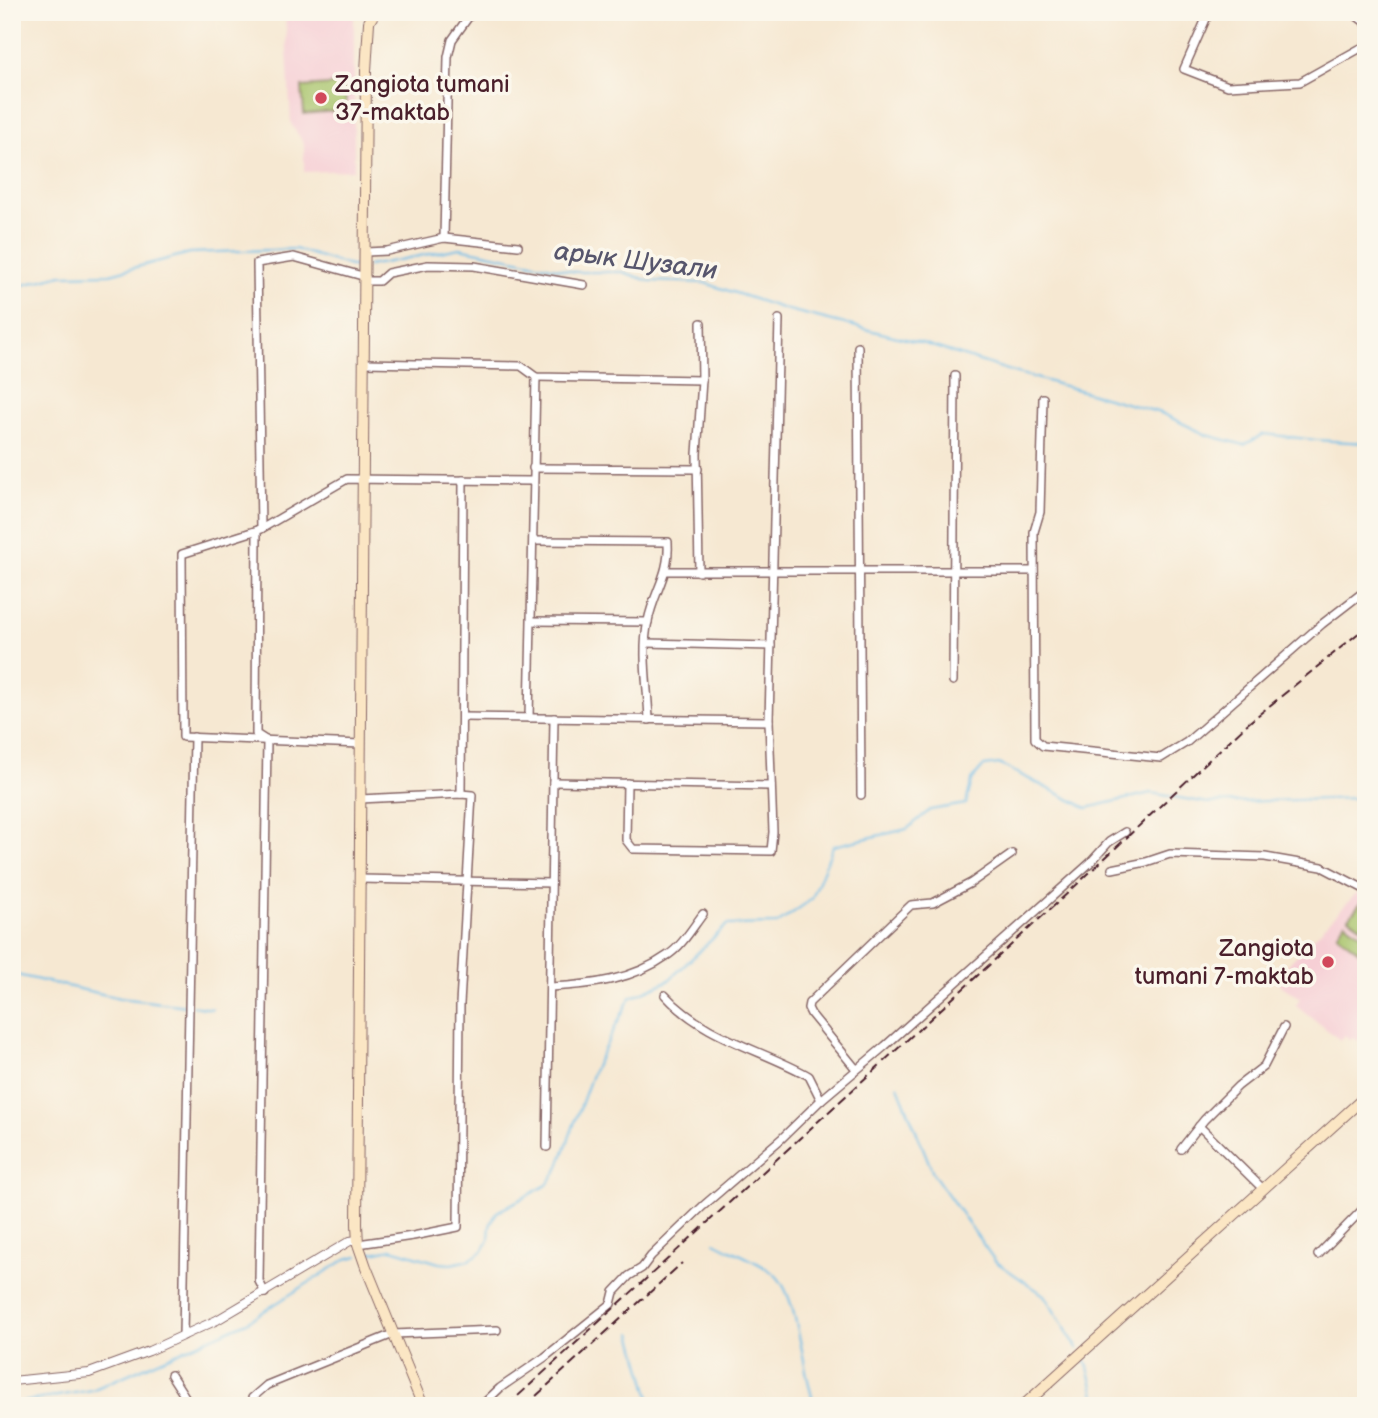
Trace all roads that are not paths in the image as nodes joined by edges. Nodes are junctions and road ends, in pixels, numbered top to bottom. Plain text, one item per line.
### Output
1 (375, 12) edge
2 (472, 12) edge
3 (1209, 12) edge
4 (1351, 12) edge
5 (368, 17) edge
6 (1366, 23) edge
7 (1366, 48) edge
8 (444, 238) junction
9 (518, 246) dead end
10 (366, 256) junction
11 (366, 277) junction
12 (584, 285) dead end
13 (779, 319) dead end
14 (701, 323) dead end
15 (858, 347) dead end
16 (365, 363) junction
17 (955, 376) dead end
18 (536, 377) junction
19 (702, 380) junction
20 (1043, 398) dead end
21 (533, 468) junction
22 (698, 469) junction
23 (364, 478) junction
24 (463, 480) junction
25 (533, 481) junction
26 (259, 530) junction
27 (534, 541) junction
28 (666, 570) junction
29 (773, 571) junction
30 (954, 571) junction
31 (1034, 571) junction
32 (699, 572) junction
33 (859, 572) junction
34 (1366, 590) edge
35 (532, 621) junction
36 (648, 622) junction
37 (646, 643) junction
38 (771, 646) junction
39 (953, 681) dead end
40 (462, 717) junction
41 (529, 718) junction
42 (554, 718) junction
43 (649, 720) junction
44 (769, 721) junction
45 (194, 737) junction
46 (267, 741) junction
47 (361, 744) junction
48 (553, 782) junction
49 (627, 783) junction
50 (771, 786) junction
51 (461, 794) junction
52 (861, 796) dead end
53 (360, 799) junction
54 (1125, 832) dead end
55 (1012, 854) dead end
56 (1111, 869) dead end
57 (360, 879) junction
58 (468, 880) junction
59 (551, 883) junction
60 (1366, 890) edge
61 (703, 914) dead end
62 (550, 987) junction
63 (665, 995) dead end
64 (1284, 1027) dead end
65 (856, 1069) junction
66 (1366, 1097) edge
67 (821, 1100) junction
68 (1199, 1126) junction
69 (547, 1147) dead end
70 (1181, 1149) dead end
71 (1262, 1188) junction
72 (1366, 1206) edge
73 (358, 1242) junction
74 (1318, 1255) dead end
75 (265, 1293) junction
76 (497, 1330) dead end
77 (393, 1334) junction
78 (183, 1336) junction
79 (171, 1375) dead end
80 (12, 1381) edge
81 (191, 1406) edge
82 (248, 1406) edge
83 (423, 1406) edge
84 (481, 1406) edge
85 (1023, 1406) edge

1 - 5 main road
2 - 8 street
3 - 7 street
4 - 6 street
5 - 10 main road
8 - 9 street
8 - 10 street
10 - 11 main road
11 - 12 street
11 - 16 main road
11 - 26 street
13 - 29 street
14 - 19 street
15 - 33 street
16 - 18 street
16 - 23 main road
17 - 30 street
18 - 19 street
18 - 21 street
19 - 22 street
20 - 31 street
21 - 22 street
21 - 25 street
22 - 32 street
23 - 24 street
23 - 26 street
23 - 47 main road
24 - 25 street
24 - 40 street
25 - 27 street
26 - 45 street
26 - 46 street
27 - 28 street
27 - 35 street
28 - 32 street
28 - 36 street
29 - 32 street
29 - 33 street
29 - 38 street
30 - 31 street
30 - 33 street
30 - 39 street
31 - 34 street
33 - 52 street
35 - 36 street
35 - 41 street
36 - 37 street
37 - 38 street
37 - 43 street
38 - 44 street
40 - 41 street
40 - 51 street
41 - 42 street
42 - 43 street
42 - 48 street
43 - 44 street
44 - 50 street
45 - 46 street
45 - 78 street
46 - 47 street
46 - 75 street
47 - 53 main road
48 - 49 street
48 - 59 street
49 - 50 street
49 - 50 street
51 - 53 street
51 - 58 street
53 - 57 main road
54 - 65 street
55 - 65 street
56 - 60 street
57 - 58 street
57 - 73 main road
58 - 59 street
58 - 73 street
59 - 62 street
61 - 62 street
62 - 69 street
63 - 67 street
64 - 68 street
65 - 67 street
66 - 71 main road
67 - 84 street
68 - 70 street
68 - 71 street
71 - 85 main road
72 - 74 street
73 - 75 street
73 - 77 main road
75 - 78 street
76 - 77 street
77 - 82 street
77 - 83 main road
78 - 80 street
79 - 81 street

